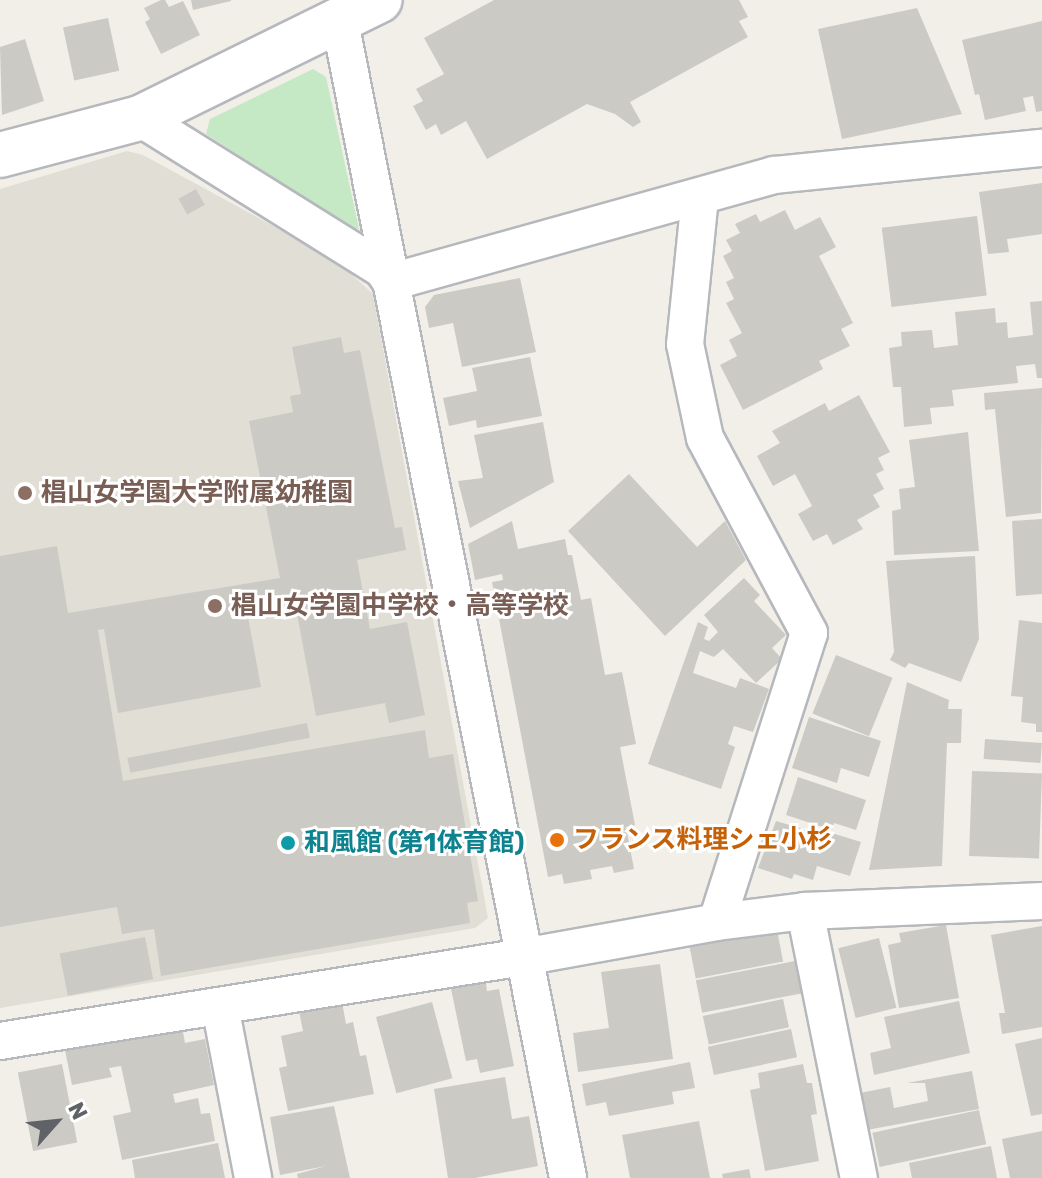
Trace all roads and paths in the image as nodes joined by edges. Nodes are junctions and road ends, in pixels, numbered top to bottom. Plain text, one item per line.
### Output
1 (380, 0) edge
2 (340, 22) junction
3 (140, 118) junction
4 (1042, 148) edge
5 (0, 155) edge
6 (700, 197) junction
7 (391, 282) junction
8 (1042, 901) edge
9 (805, 911) junction
10 (717, 922) junction
11 (523, 957) junction
12 (220, 1006) junction
13 (0, 1041) edge
14 (253, 1178) edge
15 (568, 1178) edge
16 (859, 1178) edge

1 - 2 street
2 - 3 street
2 - 7 street
3 - 5 street
3 - 7 street
4 - 6 street
6 - 7 street
6 - 10 street
7 - 11 street
8 - 9 street
9 - 10 street
9 - 16 street
10 - 11 street
11 - 12 street
11 - 15 street
12 - 13 street
12 - 14 street

